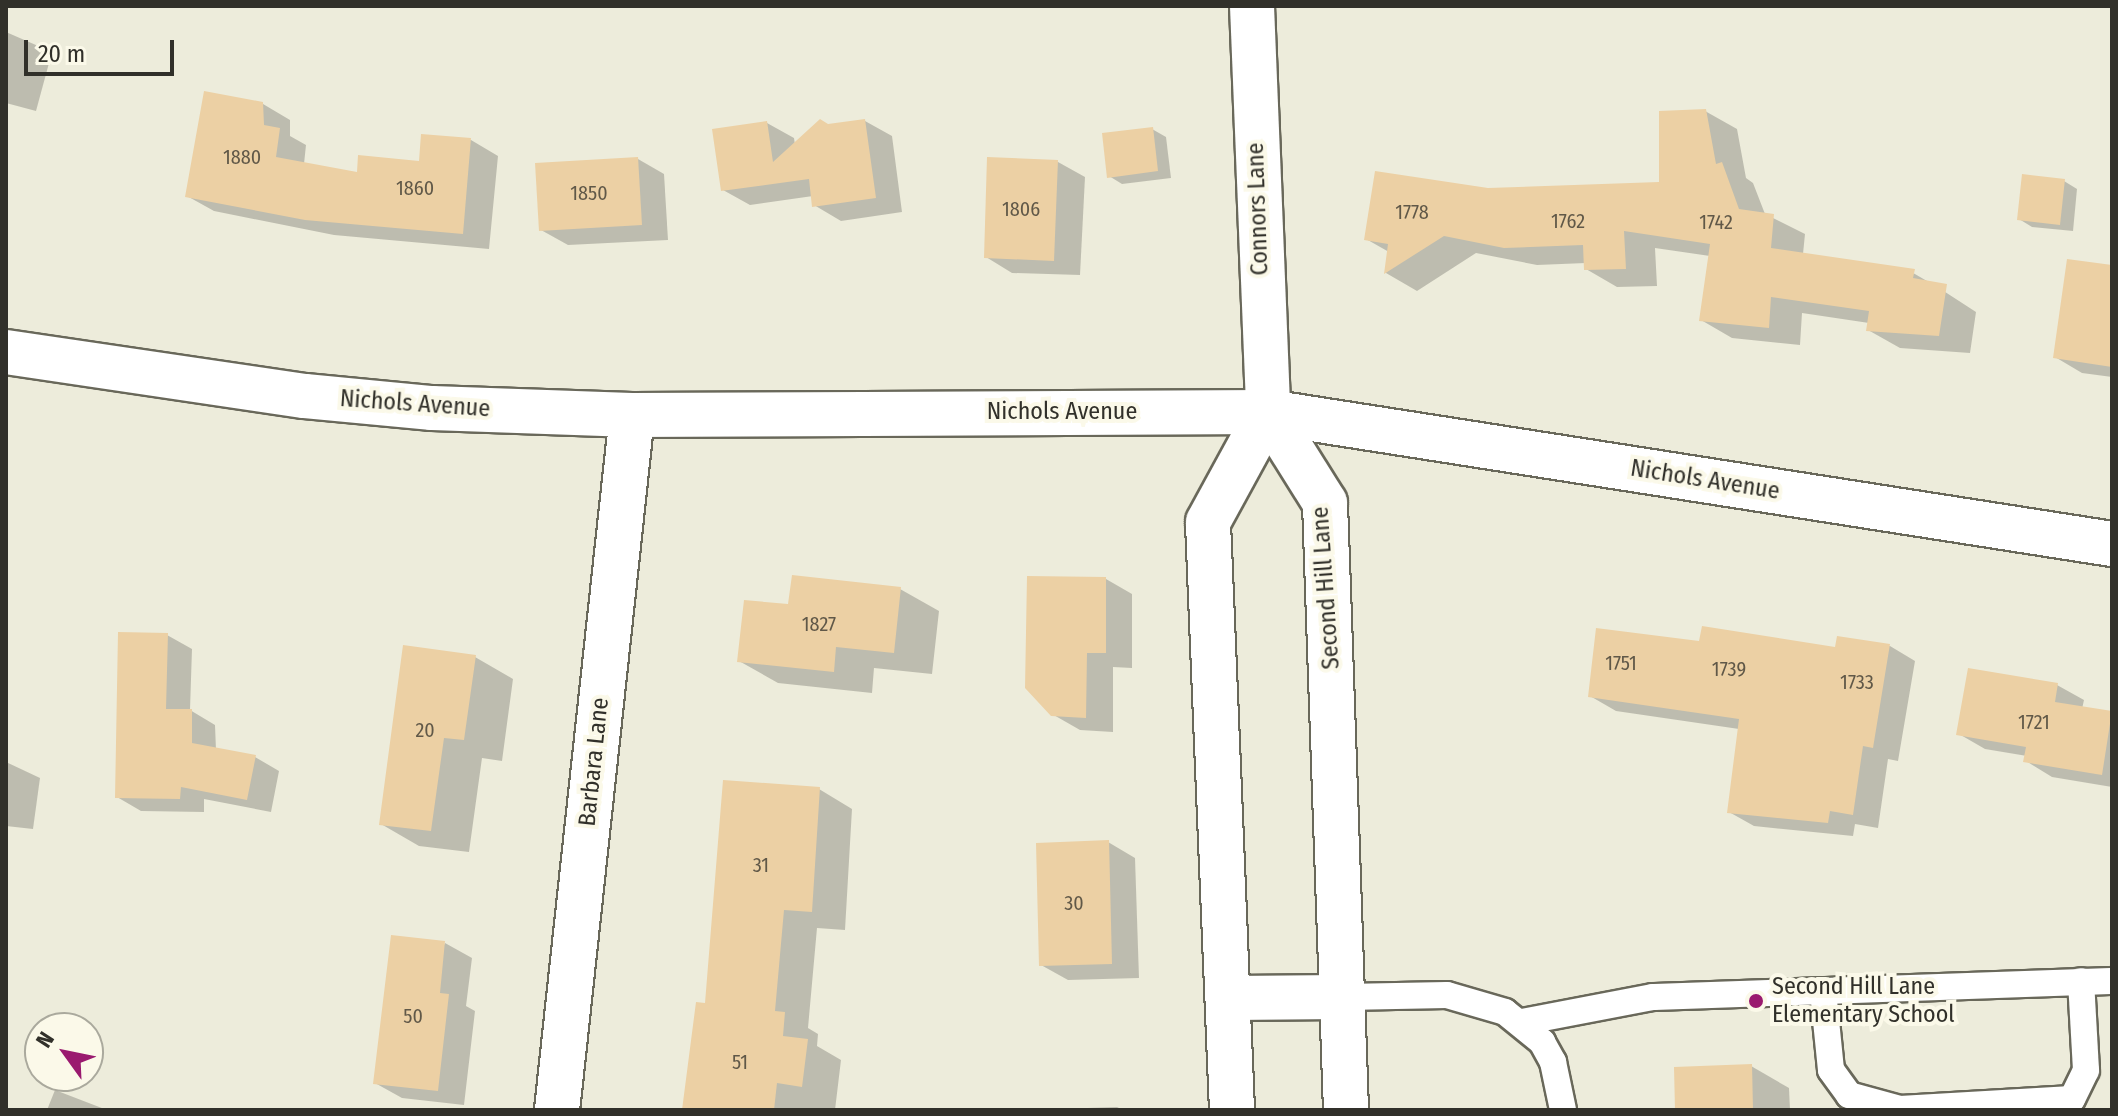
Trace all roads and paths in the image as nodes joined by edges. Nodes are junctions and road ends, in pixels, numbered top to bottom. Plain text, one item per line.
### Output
1 (1252, 6) edge
2 (6, 352) edge
3 (1268, 412) junction
4 (632, 415) junction
5 (2112, 544) edge
6 (2081, 981) junction
7 (2112, 981) edge
8 (1823, 991) junction
9 (1345, 997) junction
10 (1228, 998) junction
11 (1522, 1022) junction
12 (557, 1110) edge
13 (1232, 1110) edge
14 (1346, 1110) edge
15 (1563, 1110) edge

1 - 3 street, Connors Lane
2 - 4 street, Nichols Avenue
3 - 4 street, Nichols Avenue
3 - 5 street, Nichols Avenue
3 - 9 street, Second Hill Lane
3 - 10 street
4 - 12 street, Barbara Lane
6 - 7 lane
6 - 8 lane
6 - 8 lane
8 - 11 lane
9 - 10 street
9 - 11 lane
9 - 14 street, Second Hill Lane
10 - 13 street
11 - 15 lane

